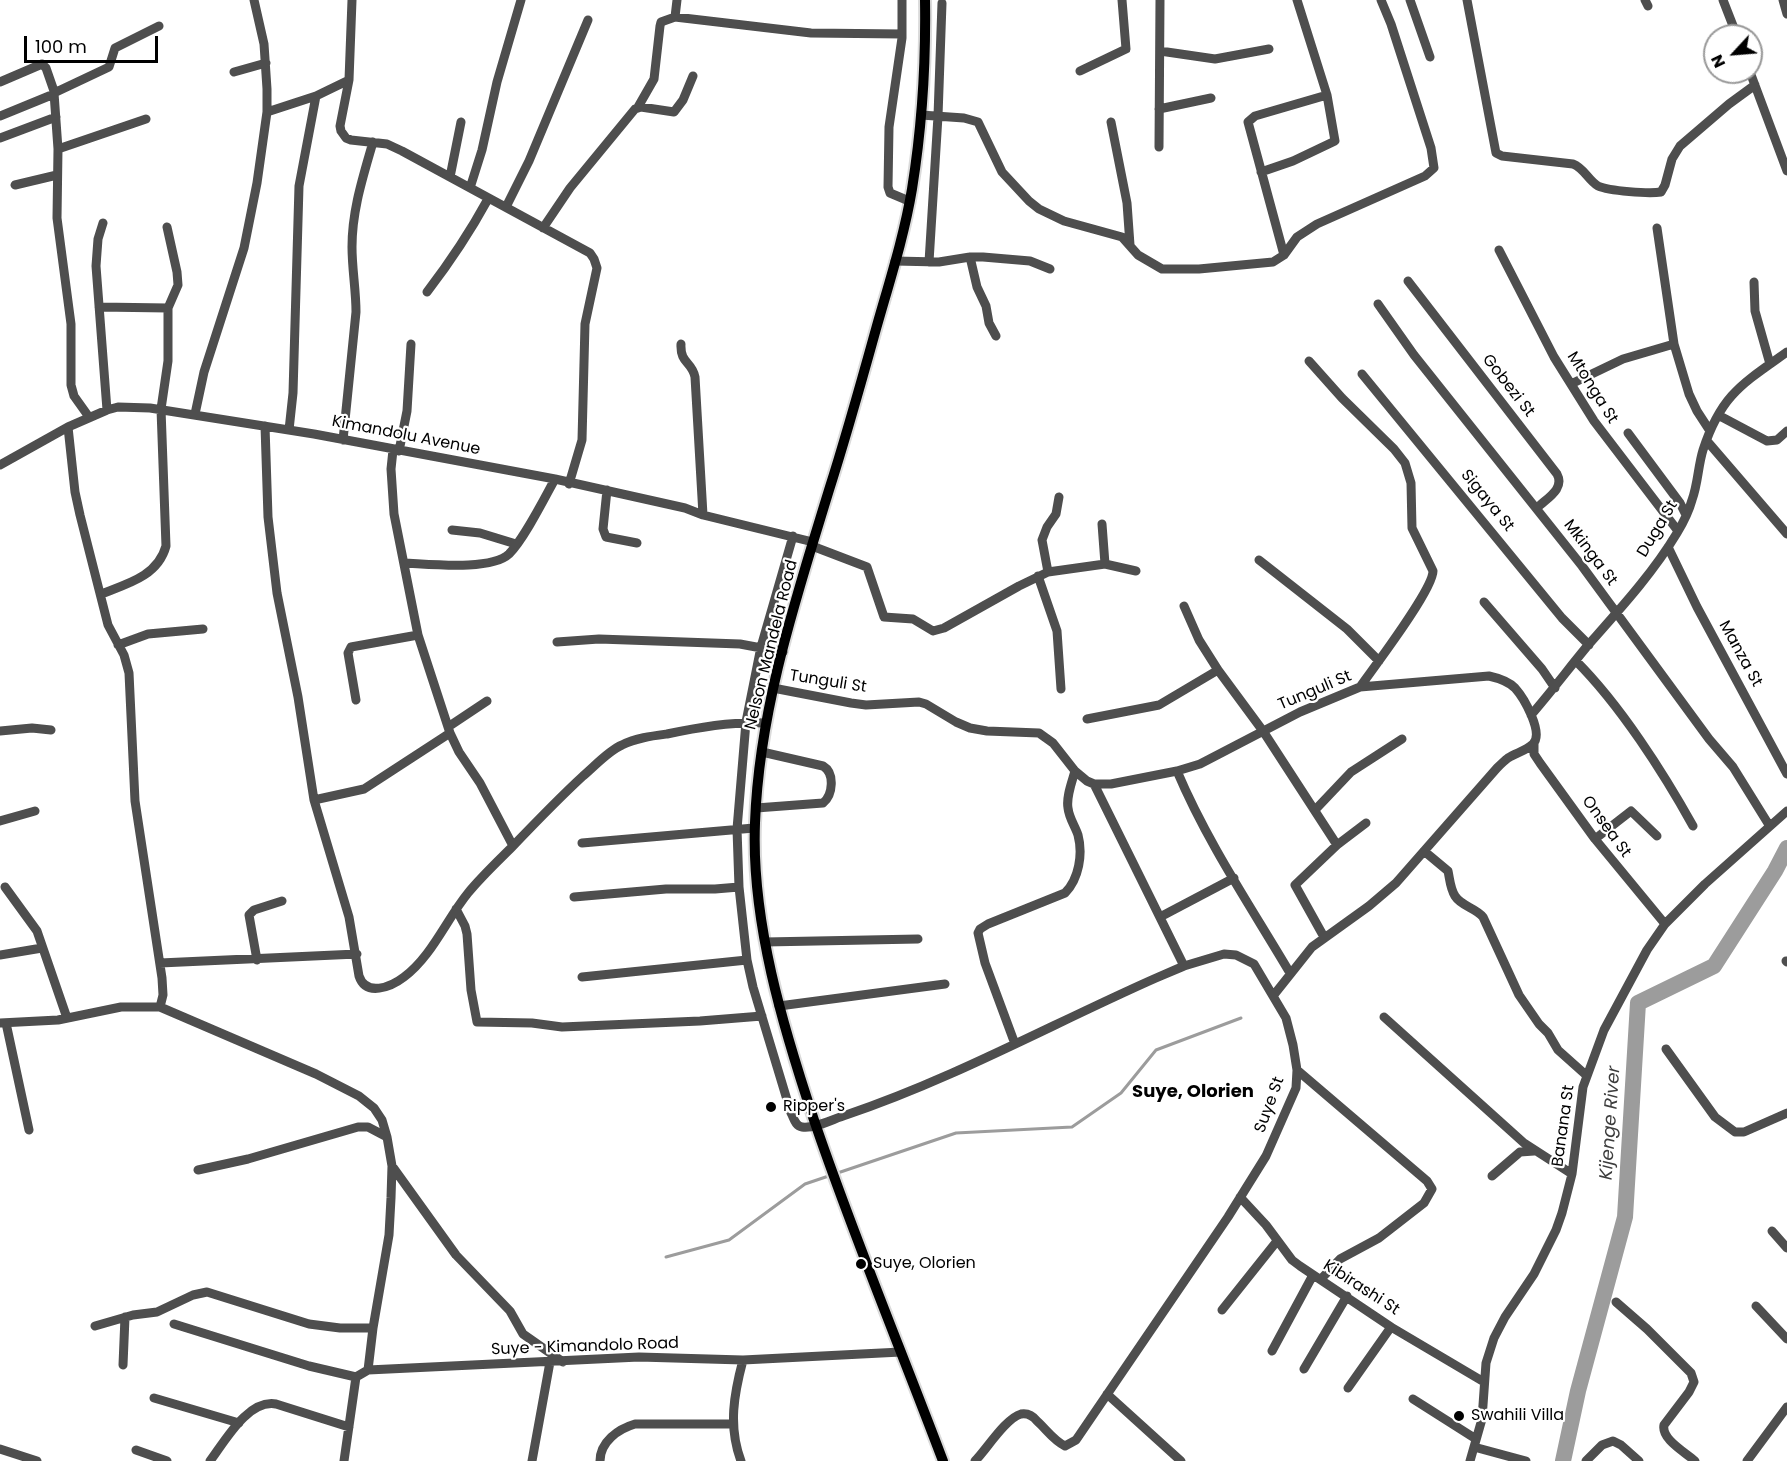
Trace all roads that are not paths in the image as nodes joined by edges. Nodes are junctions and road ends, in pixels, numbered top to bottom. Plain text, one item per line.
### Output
1 (254, 0) edge
2 (352, 0) edge
3 (521, 0) edge
4 (677, 0) edge
5 (902, 0) edge
6 (1122, 0) edge
7 (1160, 0) edge
8 (1297, 0) edge
9 (1381, 0) edge
10 (1410, 0) edge
11 (1467, 0) edge
12 (1723, 0) edge
13 (1783, 0) edge
14 (944, 1) edge
15 (925, 6) edge
16 (1787, 14) edge
17 (675, 17) junction
18 (588, 20) dead end
19 (1732, 24) edge
20 (159, 26) dead end
21 (902, 34) junction
22 (1269, 49) dead end
23 (1160, 51) junction
24 (1430, 57) dead end
25 (266, 63) junction
26 (1080, 71) dead end
27 (234, 72) dead end
28 (693, 76) dead end
29 (349, 80) junction
30 (0, 82) edge
31 (1755, 85) joint
32 (54, 93) junction
33 (1327, 95) junction
34 (316, 96) junction
35 (1211, 98) dead end
36 (638, 108) junction
37 (1159, 109) junction
38 (267, 112) junction
39 (921, 115) junction
40 (0, 116) edge
41 (938, 116) junction
42 (56, 117) junction
43 (146, 119) dead end
44 (461, 122) dead end
45 (1111, 122) dead end
46 (0, 138) edge
47 (373, 142) junction
48 (1159, 147) dead end
49 (58, 149) junction
50 (1787, 171) edge
51 (1261, 172) junction
52 (57, 175) junction
53 (450, 177) junction
54 (15, 184) dead end
55 (470, 188) junction
56 (488, 199) junction
57 (909, 201) junction
58 (506, 207) junction
59 (103, 223) dead end
60 (167, 227) dead end
61 (543, 228) junction
62 (1657, 228) dead end
63 (1130, 245) junction
64 (1499, 250) dead end
65 (1284, 255) junction
66 (970, 257) junction
67 (896, 261) junction
68 (929, 262) junction
69 (1050, 269) dead end
70 (1408, 281) dead end
71 (1754, 282) dead end
72 (427, 292) dead end
73 (1378, 304) dead end
74 (99, 307) junction
75 (168, 308) junction
76 (996, 336) dead end
77 (411, 344) dead end
78 (681, 344) dead end
79 (1674, 344) junction
80 (1787, 352) edge
81 (1309, 361) dead end
82 (1770, 364) junction
83 (1362, 374) dead end
84 (1571, 384) junction
85 (161, 409) junction
86 (106, 410) junction
87 (195, 414) junction
88 (1718, 416) junction
89 (89, 417) junction
90 (265, 426) junction
91 (68, 427) junction
92 (289, 430) junction
93 (1787, 431) edge
94 (1628, 433) dead end
95 (1709, 436) junction
96 (343, 440) junction
97 (396, 451) junction
98 (0, 465) edge
99 (555, 479) junction
100 (569, 484) junction
101 (607, 490) junction
102 (1059, 497) dead end
103 (1537, 508) junction
104 (704, 515) junction
105 (1686, 515) junction
106 (1102, 524) dead end
107 (452, 530) dead end
108 (1678, 531) junction
109 (1787, 534) edge
110 (793, 536) junction
111 (637, 543) dead end
112 (516, 544) junction
113 (812, 544) junction
114 (1668, 547) junction
115 (1259, 560) dead end
116 (404, 563) junction
117 (1105, 564) junction
118 (1136, 571) dead end
119 (1048, 572) junction
120 (1038, 576) junction
121 (101, 594) junction
122 (1484, 602) dead end
123 (1184, 606) dead end
124 (1618, 614) junction
125 (203, 629) dead end
126 (418, 635) junction
127 (557, 642) dead end
128 (118, 645) junction
129 (1589, 645) junction
130 (761, 646) junction
131 (783, 652) junction
132 (1379, 661) junction
133 (1576, 661) junction
134 (1218, 670) junction
135 (1360, 687) junction
136 (773, 688) junction
137 (1555, 688) junction
138 (1061, 689) dead end
139 (356, 700) dead end
140 (487, 701) dead end
141 (1531, 715) junction
142 (1087, 719) dead end
143 (746, 722) junction
144 (766, 723) junction
145 (51, 730) dead end
146 (449, 730) junction
147 (0, 731) edge
148 (1263, 731) junction
149 (1402, 739) dead end
150 (1534, 743) junction
151 (762, 752) junction
152 (1075, 771) junction
153 (1177, 771) junction
154 (1787, 774) edge
155 (1094, 784) junction
156 (314, 800) junction
157 (756, 808) junction
158 (1315, 810) junction
159 (35, 811) dead end
160 (1787, 811) edge
161 (0, 821) edge
162 (1366, 823) dead end
163 (1769, 825) junction
164 (1693, 826) dead end
165 (754, 828) junction
166 (737, 829) junction
167 (1657, 836) dead end
168 (1595, 839) junction
169 (582, 843) dead end
170 (1337, 845) junction
171 (513, 846) junction
172 (1424, 851) junction
173 (1234, 878) junction
174 (4, 887) dead end
175 (739, 887) junction
176 (574, 897) dead end
177 (282, 901) dead end
178 (456, 909) junction
179 (1160, 917) junction
180 (1665, 924) junction
181 (1324, 937) junction
182 (918, 939) dead end
183 (765, 942) junction
184 (42, 948) junction
185 (357, 954) junction
186 (0, 955) edge
187 (257, 960) junction
188 (747, 960) junction
189 (160, 963) junction
190 (1184, 966) junction
191 (1290, 973) junction
192 (582, 977) dead end
193 (945, 984) dead end
194 (1273, 996) junction
195 (779, 1006) junction
196 (160, 1007) junction
197 (762, 1016) junction
198 (1384, 1017) dead end
199 (67, 1018) junction
200 (3, 1023) edge
201 (1015, 1044) junction
202 (1666, 1049) dead end
203 (1297, 1070) junction
204 (1586, 1075) junction
205 (1787, 1113) edge
206 (816, 1125) junction
207 (29, 1130) dead end
208 (387, 1137) junction
209 (1536, 1152) junction
210 (392, 1166) junction
211 (198, 1170) dead end
212 (1572, 1174) junction
213 (1492, 1176) dead end
214 (1240, 1197) junction
215 (1772, 1231) dead end
216 (1277, 1241) junction
217 (1787, 1248) edge
218 (1317, 1277) junction
219 (1347, 1296) junction
220 (1617, 1302) dead end
221 (1756, 1306) dead end
222 (1222, 1310) dead end
223 (124, 1317) junction
224 (174, 1324) dead end
225 (95, 1326) dead end
226 (1390, 1326) junction
227 (373, 1328) junction
228 (1787, 1339) edge
229 (1272, 1351) dead end
230 (901, 1352) junction
231 (743, 1360) junction
232 (550, 1362) junction
233 (564, 1362) junction
234 (123, 1365) dead end
235 (1304, 1369) dead end
236 (368, 1370) junction
237 (356, 1377) junction
238 (1484, 1382) junction
239 (1348, 1388) dead end
240 (1107, 1394) junction
241 (154, 1398) dead end
242 (1413, 1399) dead end
243 (1787, 1407) edge
244 (239, 1423) junction
245 (733, 1424) junction
246 (349, 1427) junction
247 (1475, 1443) junction
248 (0, 1449) edge
249 (136, 1450) dead end
250 (37, 1461) edge
251 (167, 1461) edge
252 (210, 1461) edge
253 (344, 1461) edge
254 (532, 1461) edge
255 (600, 1461) edge
256 (741, 1461) edge
257 (943, 1461) edge
258 (975, 1461) edge
259 (1181, 1461) edge
260 (1470, 1461) edge
261 (1526, 1461) edge
262 (1586, 1461) edge
263 (1639, 1461) edge
264 (1695, 1461) edge
265 (1747, 1461) edge

1 - 25 street
2 - 29 street
3 - 55 street
4 - 17 street
5 - 21 street
6 - 26 street
7 - 23 street
8 - 33 street
9 - 65 street
10 - 24 street
11 - 31 street
12 - 19 street
13 - 16 street
14 - 15 street
14 - 41 street
15 - 39 main road, Nelson Mandela Road
17 - 21 street
17 - 36 street
18 - 58 street
20 - 32 street
21 - 57 street
22 - 23 street
23 - 37 street
25 - 27 street
25 - 38 street
28 - 36 street
29 - 34 street
29 - 47 street
30 - 32 street
31 - 50 street
32 - 40 street
32 - 42 street
33 - 51 street
33 - 51 street
34 - 38 street
34 - 92 street
35 - 37 street
36 - 61 street
37 - 48 street
38 - 87 street
39 - 41 street
39 - 57 main road, Nelson Mandela Road
41 - 63 street
41 - 68 street
42 - 46 street
42 - 49 street
43 - 49 street
44 - 53 street
45 - 63 street
47 - 53 street
47 - 96 street
49 - 52 street
51 - 65 street
52 - 54 street
52 - 89 street
53 - 55 street
55 - 56 street
56 - 58 street
56 - 72 street
57 - 67 main road, Nelson Mandela Road
58 - 61 street
59 - 74 street
60 - 75 street
61 - 100 street
62 - 79 street
63 - 65 street
64 - 84 street, Mtonga St
66 - 68 street
66 - 69 street
66 - 76 street
67 - 68 street
67 - 113 main road, Nelson Mandela Road
70 - 103 street, Gobezi St
71 - 82 street
73 - 103 street, Mkinga St
74 - 75 street
74 - 86 street
75 - 85 street
77 - 97 street
78 - 104 street
79 - 84 street
79 - 95 street
80 - 82 street, Duga St
81 - 132 street
82 - 88 street, Duga St
83 - 129 street, Sigaya St
84 - 108 street, Mtonga St
85 - 86 street, Kimandolu Avenue
85 - 87 street, Kimandolu Avenue
85 - 121 street
86 - 89 street, Kimandolu Avenue
87 - 90 street, Kimandolu Avenue
88 - 93 street
88 - 95 street, Duga St
89 - 91 street, Kimandolu Avenue
90 - 92 street, Kimandolu Avenue
90 - 156 street
91 - 98 street, Kimandolu Avenue
91 - 121 street
92 - 96 street, Kimandolu Avenue
94 - 105 street
95 - 105 street, Duga St
95 - 109 street
96 - 97 street, Kimandolu Avenue
97 - 99 street, Kimandolu Avenue
97 - 116 street
99 - 100 street, Kimandolu Avenue
99 - 112 street
100 - 101 street, Kimandolu Avenue
101 - 104 street, Kimandolu Avenue
101 - 111 street
102 - 119 street
103 - 124 street, Mkinga St
104 - 110 street, Kimandolu Avenue
105 - 108 street, Duga St
106 - 117 street
107 - 112 street
108 - 114 street, Duga St
110 - 113 street, Kimandolu Avenue
110 - 130 street
112 - 116 street
113 - 120 street, Kimandolu Avenue
113 - 131 main road, Nelson Mandela Road
114 - 124 street, Duga St
114 - 154 street, Manza St
115 - 132 street
116 - 126 street
117 - 118 street
117 - 119 street
119 - 120 street
120 - 138 street
121 - 128 street
122 - 137 street
123 - 134 street
124 - 129 street, Duga St
124 - 163 street, Mkinga St
125 - 128 street
126 - 139 street
126 - 146 street
127 - 130 street
128 - 189 street
129 - 133 street, Duga St
130 - 131 street
130 - 143 street
131 - 136 main road, Nelson Mandela Road
132 - 135 street
133 - 137 street, Duga St
133 - 164 street
134 - 142 street
134 - 148 street
135 - 141 street, Tunguli St
135 - 148 street, Tunguli St
136 - 144 main road, Nelson Mandela Road
136 - 152 street, Tunguli St
137 - 141 street, Duga St
140 - 146 street
141 - 150 street, Tunguli St
143 - 144 street
143 - 166 street
143 - 171 street
144 - 151 main road, Nelson Mandela Road
145 - 147 street
146 - 156 street
146 - 171 street
148 - 153 street, Tunguli St
148 - 158 street
149 - 158 street
150 - 168 street, Onsea St
150 - 172 street
151 - 157 main road, Nelson Mandela Road
151 - 157 street
152 - 155 street, Tunguli St
152 - 201 street
153 - 155 street, Tunguli St
153 - 173 street
155 - 179 street
156 - 185 street
157 - 165 main road, Nelson Mandela Road
158 - 170 street
159 - 161 street
160 - 163 street, Banana St
162 - 170 street
163 - 180 street, Banana St
165 - 166 street
165 - 183 main road, Nelson Mandela Road
166 - 169 street
166 - 175 street
167 - 168 street
168 - 180 street, Onsea St
170 - 181 street
171 - 178 street
172 - 181 street
172 - 204 street
173 - 179 street
173 - 191 street
174 - 184 street
175 - 176 street
175 - 188 street
177 - 187 street
178 - 185 street
178 - 197 street
179 - 190 street
180 - 204 street, Banana St
181 - 191 street
182 - 183 street
183 - 195 main road, Nelson Mandela Road
184 - 186 street
184 - 199 street
185 - 187 street
187 - 189 street
188 - 192 street
188 - 197 street
189 - 196 street
190 - 194 street, Suye St
190 - 201 street, Suye St
191 - 194 street
193 - 195 street
194 - 203 street, Suye St
195 - 206 main road, Nelson Mandela Road
196 - 199 street
196 - 208 street
197 - 206 street
198 - 209 street
199 - 200 street
200 - 207 street
201 - 206 street, Suye St
202 - 205 street
203 - 214 street, Suye St
203 - 218 street
204 - 212 street, Banana St
206 - 230 main road, Nelson Mandela Road
208 - 210 street
208 - 211 street
209 - 212 street
209 - 213 street
210 - 227 street
210 - 233 street
212 - 238 street, Banana St
214 - 216 street, Kibirashi St
214 - 240 street, Suye St
215 - 217 street
216 - 218 street, Kibirashi St
216 - 222 street
218 - 219 street, Kibirashi St
218 - 229 street
219 - 226 street, Kibirashi St
219 - 235 street
220 - 264 street
221 - 228 street
223 - 225 street
223 - 227 street
223 - 234 street
224 - 237 street
226 - 238 street, Kibirashi St
226 - 239 street
227 - 236 street
230 - 231 street, Suye - Kimandolo Road
230 - 257 main road, Nelson Mandela Road
231 - 233 street, Suye - Kimandolo Road
231 - 245 street
232 - 233 street, Suye - Kimandolo Road
232 - 236 street, Suye - Kimandolo Road
232 - 254 street
236 - 237 street, Suye - Kimandolo Road
237 - 246 street
238 - 247 street, Banana St
240 - 258 street, Suye St
240 - 259 street
241 - 244 street
242 - 247 street
243 - 265 street
244 - 246 street
244 - 252 street
245 - 255 street
245 - 256 street
246 - 253 street
247 - 260 street, Banana St
247 - 261 street
248 - 250 street
249 - 251 street
262 - 263 street

